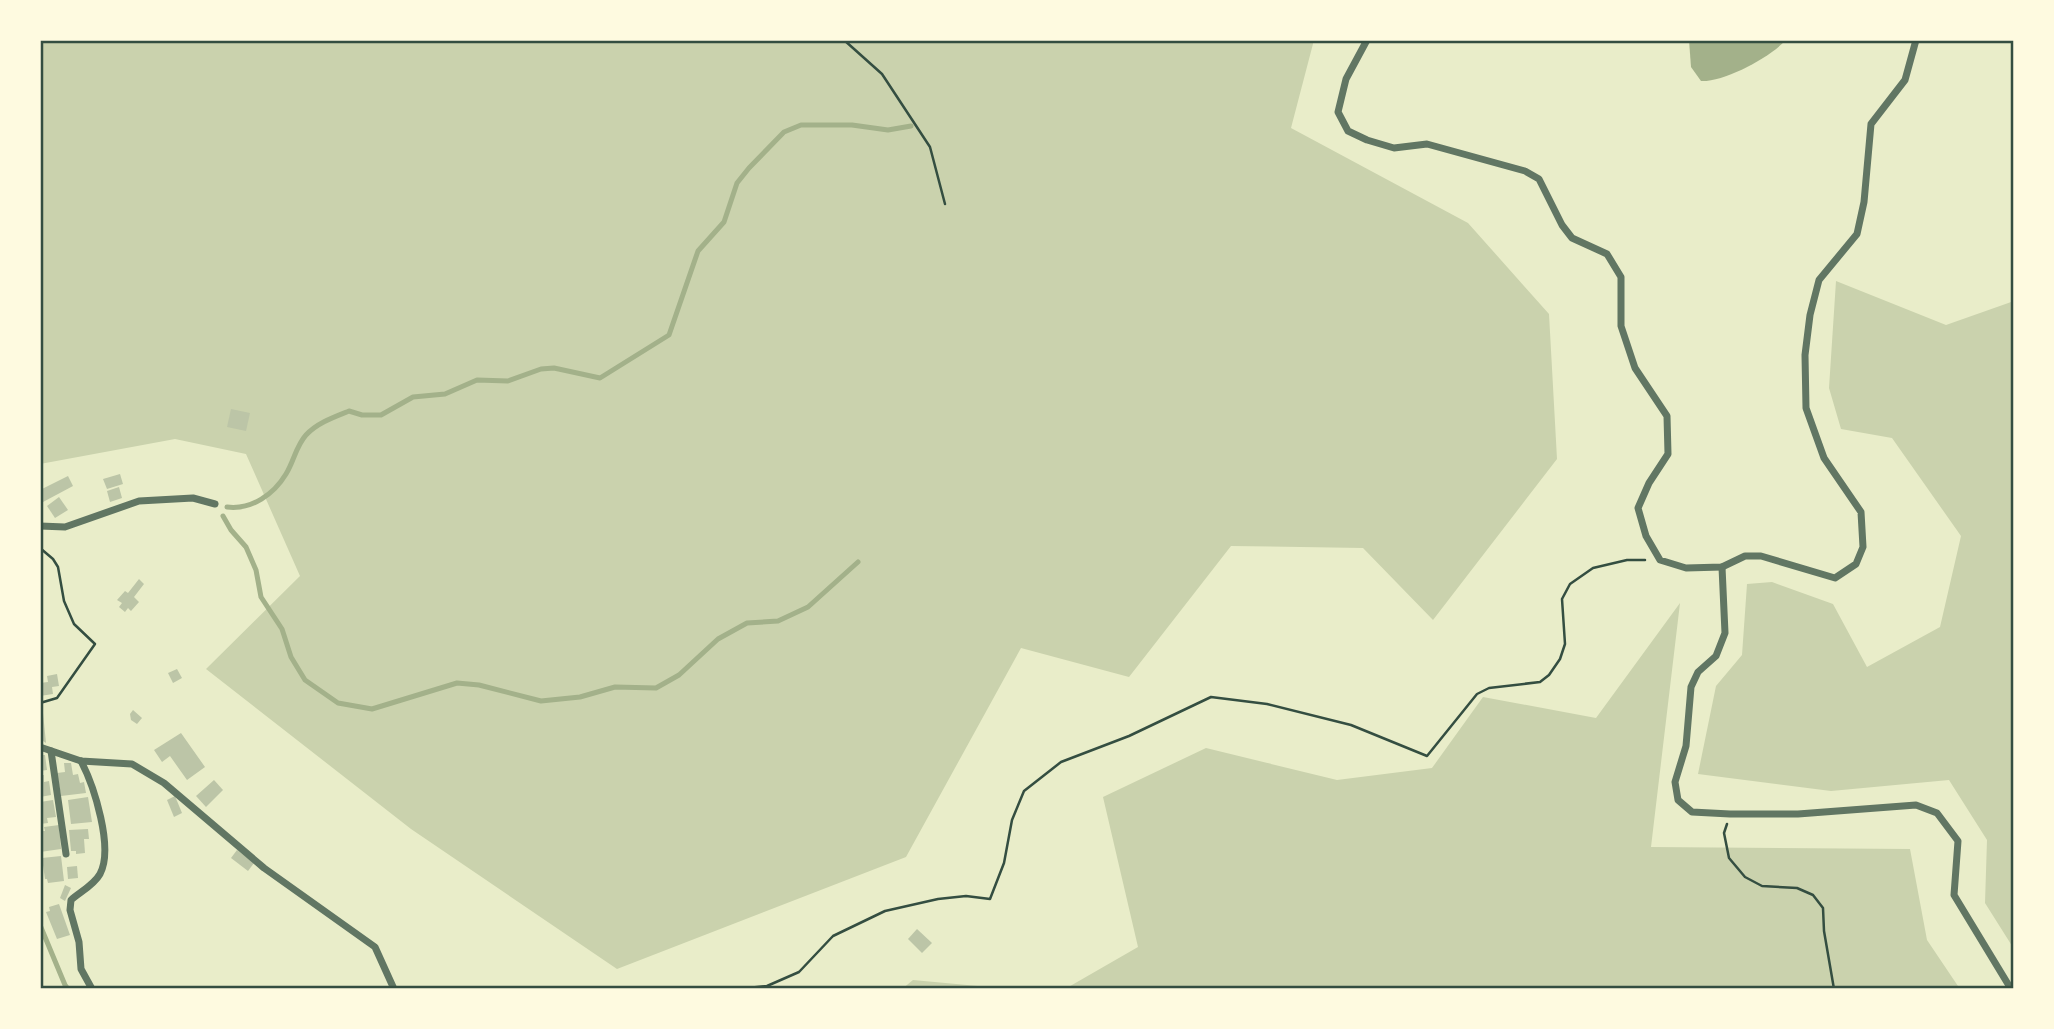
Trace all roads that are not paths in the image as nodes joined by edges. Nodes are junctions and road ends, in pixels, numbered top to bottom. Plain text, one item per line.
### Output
1 (1367, 40) edge
2 (1916, 40) edge
3 (215, 504) dead end
4 (40, 526) edge
5 (1723, 566) junction
6 (40, 747) edge
7 (51, 751) junction
8 (81, 761) junction
9 (65, 854) dead end
10 (92, 989) edge
11 (394, 989) edge
12 (2011, 989) edge

1 - 5 street
2 - 5 street
3 - 4 street
5 - 12 street
6 - 7 street
7 - 8 street
7 - 9 street
8 - 10 street
8 - 11 street

